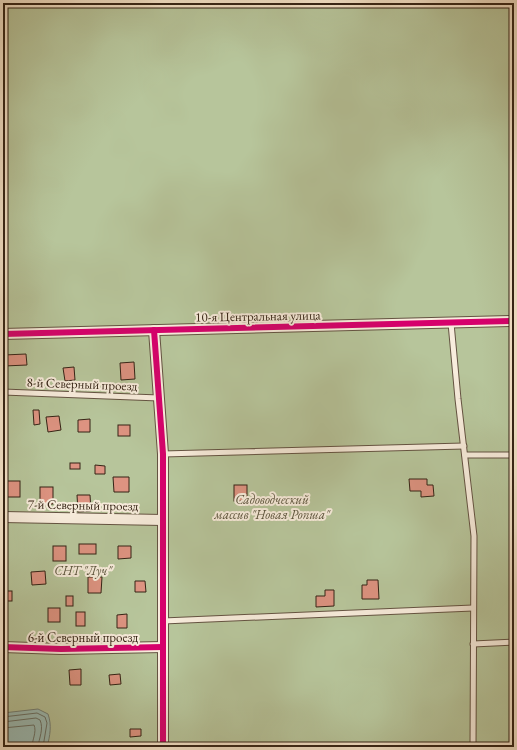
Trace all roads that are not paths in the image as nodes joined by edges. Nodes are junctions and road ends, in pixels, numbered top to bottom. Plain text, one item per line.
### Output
1 (514, 321) edge
2 (451, 323) junction
3 (154, 330) junction
4 (3, 334) edge
5 (3, 392) edge
6 (159, 398) junction
7 (464, 446) junction
8 (163, 454) junction
9 (465, 455) junction
10 (514, 455) edge
11 (3, 517) edge
12 (163, 520) junction
13 (473, 608) junction
14 (163, 621) junction
15 (514, 642) edge
16 (473, 644) junction
17 (3, 647) edge
18 (163, 647) junction
19 (163, 747) edge
20 (473, 747) edge

1 - 2 street, 10-я Центральная улица
2 - 3 street, 10-я Центральная улица
2 - 7 lane
3 - 4 street, 10-я Центральная улица
3 - 6 street
5 - 6 lane, 8-й Северный проезд
6 - 8 street
7 - 8 lane
7 - 9 lane
8 - 12 street
9 - 10 lane
9 - 13 lane
11 - 12 street, 7-й Северный проезд
12 - 14 street
13 - 14 lane
13 - 16 lane
14 - 18 street
15 - 16 lane
16 - 20 lane
17 - 18 street, 6-й Северный проезд
18 - 19 street

